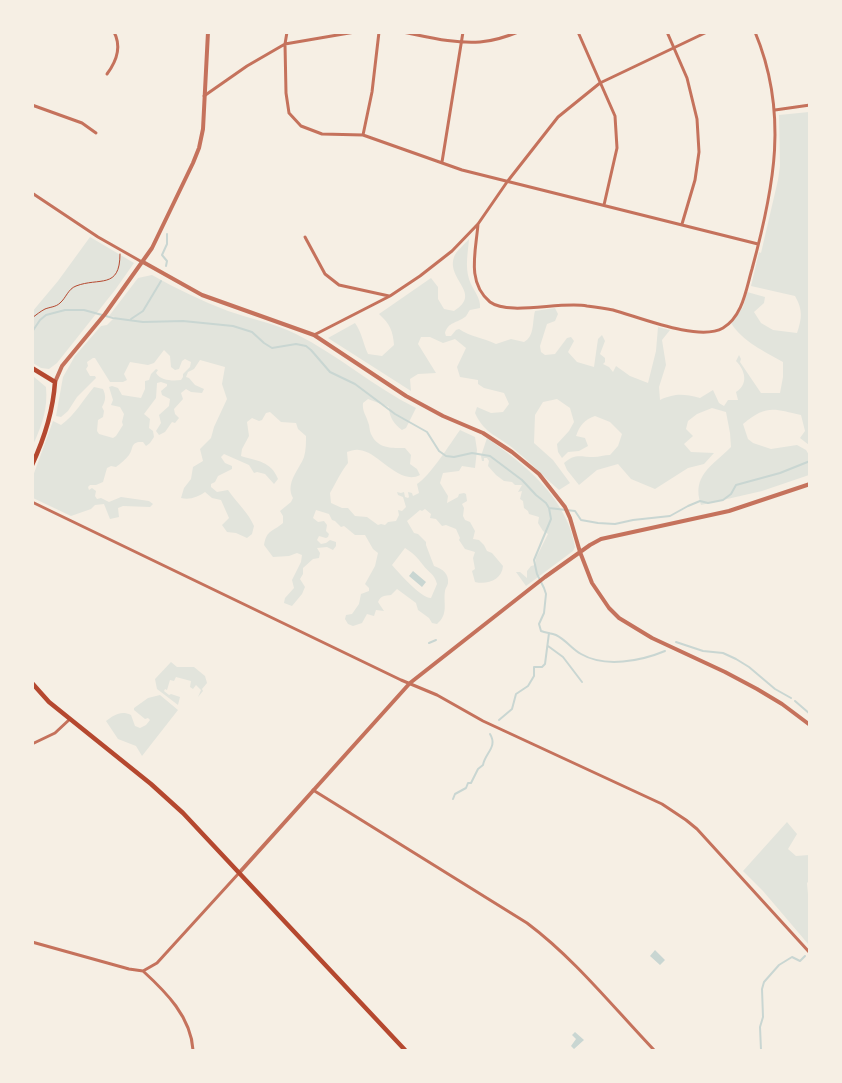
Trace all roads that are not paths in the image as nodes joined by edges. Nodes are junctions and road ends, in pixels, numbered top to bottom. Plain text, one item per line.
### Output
1 (114, 32) edge
2 (208, 32) edge
3 (287, 32) edge
4 (355, 32) edge
5 (379, 32) edge
6 (403, 32) edge
7 (463, 32) edge
8 (518, 32) edge
9 (578, 32) edge
10 (667, 32) edge
11 (707, 32) edge
12 (756, 32) edge
13 (462, 42) junction
14 (285, 44) junction
15 (674, 48) junction
16 (107, 74) dead end
17 (600, 83) junction
18 (204, 96) junction
19 (32, 105) edge
20 (810, 105) edge
21 (775, 110) junction
22 (96, 133) dead end
23 (363, 135) junction
24 (442, 162) junction
25 (507, 182) junction
26 (32, 193) edge
27 (604, 205) junction
28 (478, 224) junction
29 (682, 224) junction
30 (305, 237) dead end
31 (758, 244) junction
32 (143, 262) junction
33 (390, 296) junction
34 (314, 335) junction
35 (32, 368) edge
36 (55, 382) junction
37 (32, 465) edge
38 (810, 484) edge
39 (32, 502) edge
40 (580, 552) junction
41 (32, 683) edge
42 (410, 683) junction
43 (70, 719) junction
44 (810, 724) edge
45 (32, 744) edge
46 (313, 790) junction
47 (240, 873) junction
48 (32, 942) edge
49 (810, 954) edge
50 (143, 971) junction
51 (193, 1050) edge
52 (405, 1050) edge
53 (654, 1050) edge

1 - 16 street
2 - 18 street
3 - 14 street
4 - 14 street
5 - 23 street
6 - 13 street
7 - 13 street
8 - 13 street
9 - 17 street
10 - 15 street
11 - 15 street
12 - 21 street
13 - 24 street
14 - 18 street
14 - 23 street
15 - 17 street
15 - 29 street
17 - 25 street
17 - 27 street
18 - 32 street
19 - 22 street
20 - 21 street
21 - 31 street
23 - 24 street
24 - 25 street
25 - 27 street
25 - 28 street
26 - 32 street
27 - 29 street
28 - 31 street
28 - 33 street
29 - 31 street
30 - 33 street
32 - 34 street
32 - 36 street
33 - 34 street
34 - 40 street
35 - 36 main road
36 - 37 main road
38 - 40 street
39 - 42 street
40 - 42 street
40 - 44 street
41 - 43 main road
42 - 46 street
42 - 49 street
43 - 45 street
43 - 47 main road
46 - 47 street
46 - 53 street
47 - 50 street
47 - 52 main road
48 - 50 street
50 - 51 street

